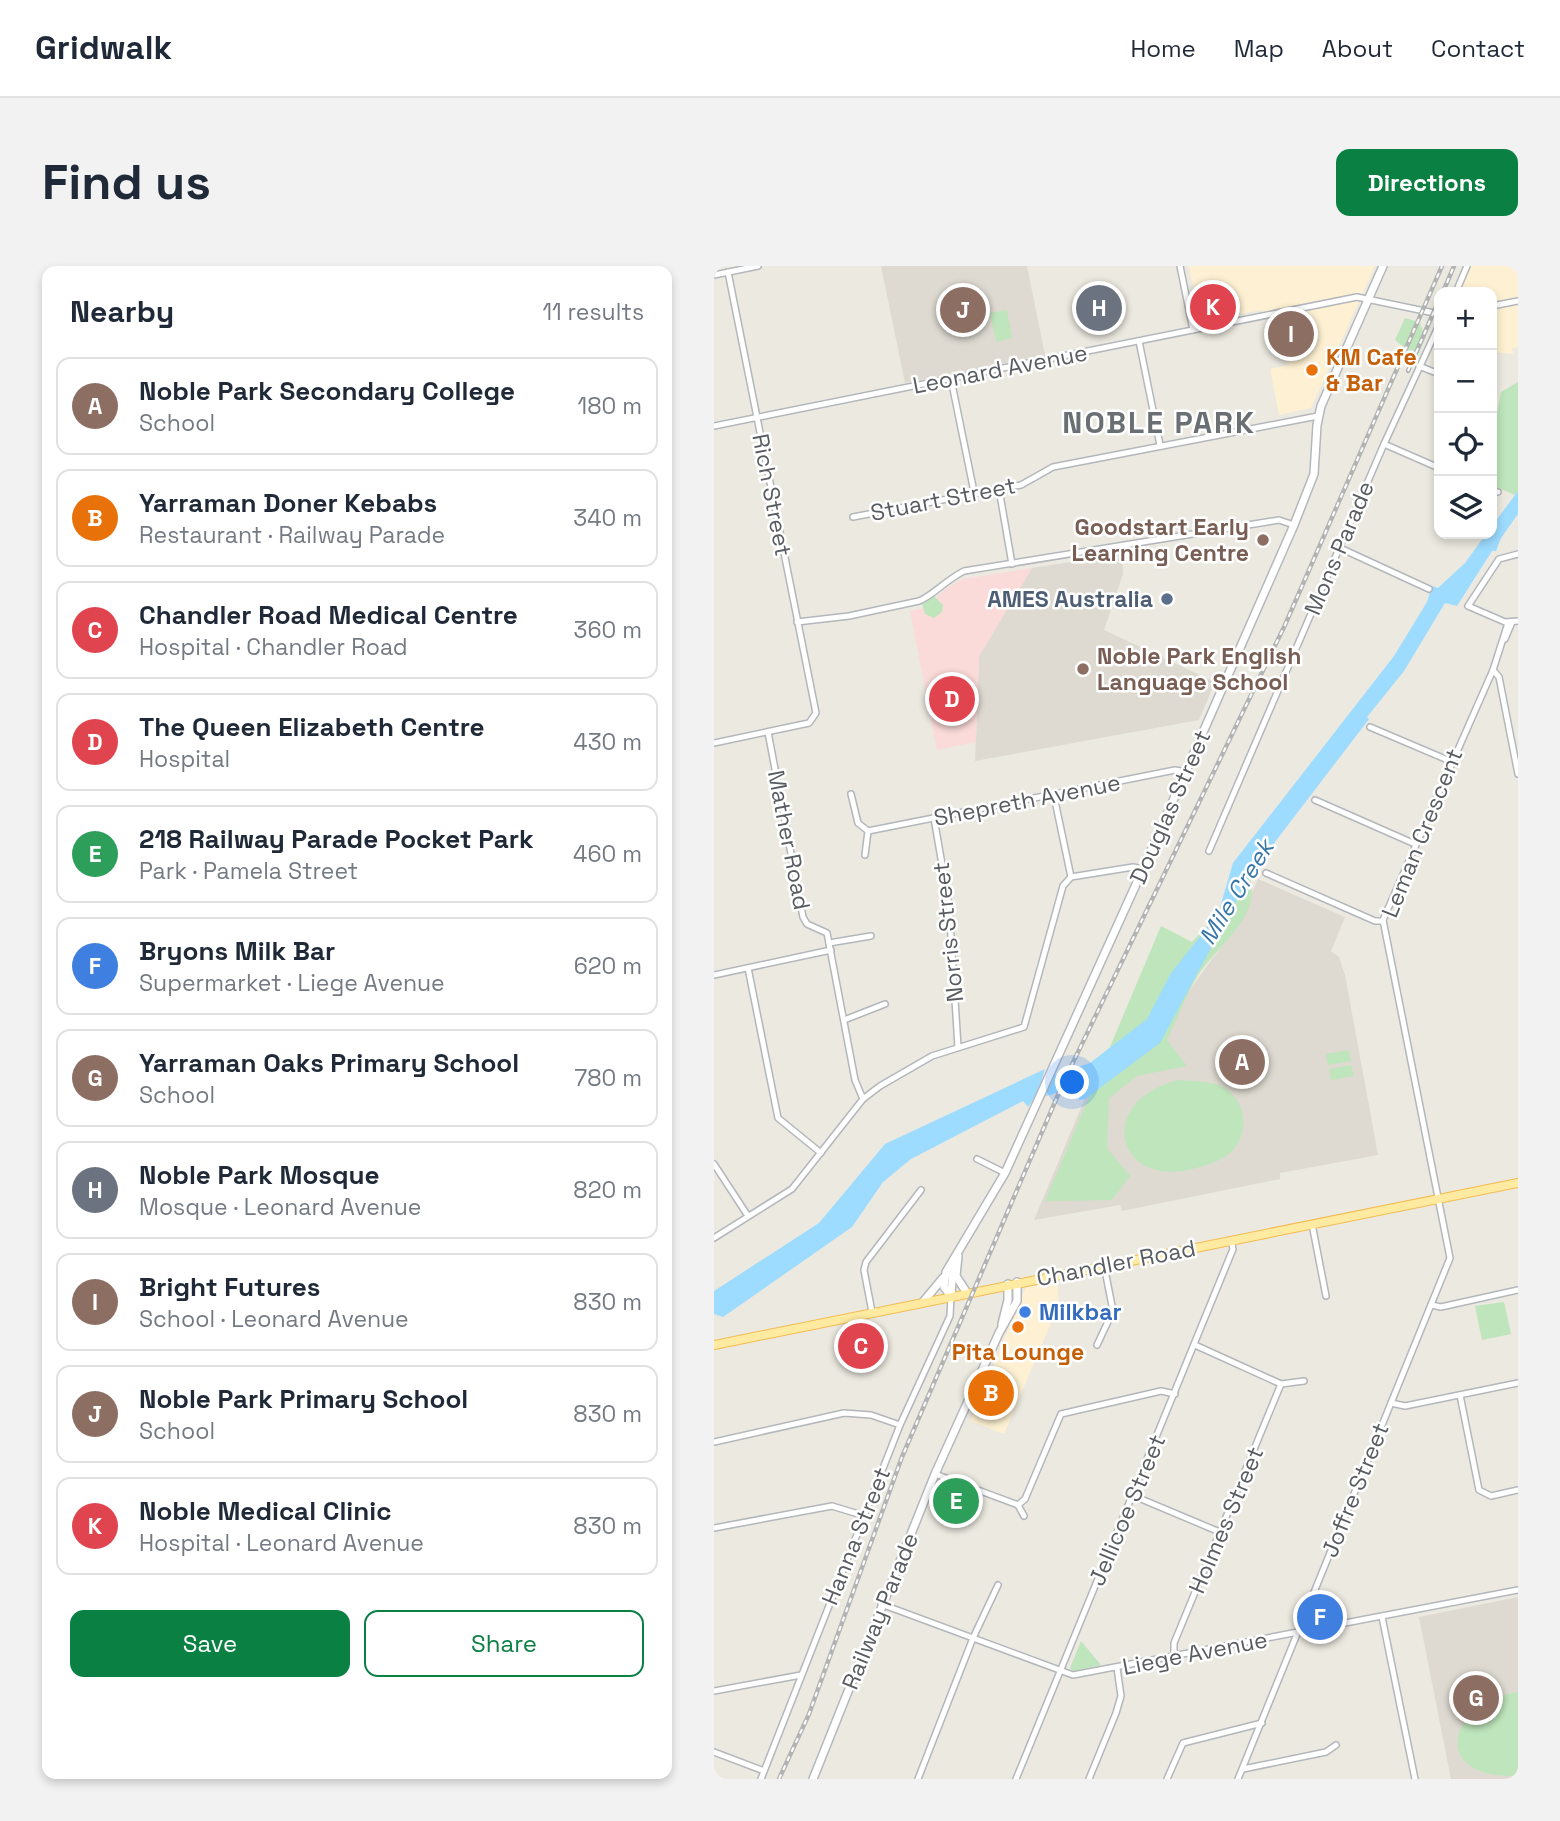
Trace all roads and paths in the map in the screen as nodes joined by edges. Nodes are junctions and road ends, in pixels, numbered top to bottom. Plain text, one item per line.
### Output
1 (758, 266) edge
2 (1180, 266) edge
3 (1384, 266) edge
4 (1467, 266) edge
5 (735, 268) edge
6 (728, 272) junction
7 (714, 275) edge
8 (1458, 287) edge
9 (1369, 299) junction
10 (1518, 301) edge
11 (1497, 305) edge
12 (1434, 313) edge
13 (1193, 330) junction
14 (1434, 335) edge
15 (1139, 341) junction
16 (1419, 366) junction
17 (1434, 372) edge
18 (951, 379) junction
19 (1318, 416) junction
20 (757, 418) junction
21 (714, 426) edge
22 (1384, 444) junction
23 (1160, 445) junction
24 (1434, 466) edge
25 (999, 489) junction
26 (974, 492) junction
27 (853, 517) dead end
28 (1294, 525) junction
29 (1340, 548) junction
30 (1518, 554) edge
31 (1012, 564) junction
32 (1429, 589) dead end
33 (1459, 603) dead end
34 (1468, 606) junction
35 (797, 622) junction
36 (1513, 622) edge
37 (1493, 670) junction
38 (1370, 727) dead end
39 (768, 732) junction
40 (714, 743) edge
41 (1450, 761) junction
42 (1186, 772) junction
43 (1518, 774) edge
44 (851, 794) dead end
45 (1054, 796) junction
46 (1315, 800) dead end
47 (934, 818) junction
48 (868, 831) junction
49 (1415, 844) junction
50 (1209, 851) dead end
51 (865, 855) dead end
52 (1143, 869) junction
53 (1266, 873) dead end
54 (1071, 877) junction
55 (1383, 921) junction
56 (871, 936) dead end
57 (830, 947) junction
58 (748, 968) junction
59 (714, 975) edge
60 (885, 1004) dead end
61 (844, 1020) junction
62 (958, 1047) junction
63 (863, 1099) junction
64 (821, 1153) junction
65 (977, 1159) dead end
66 (714, 1164) edge
67 (1005, 1172) junction
68 (1518, 1183) edge
69 (921, 1190) dead end
70 (1438, 1199) junction
71 (748, 1216) junction
72 (1312, 1224) junction
73 (714, 1238) edge
74 (1231, 1240) junction
75 (957, 1257) junction
76 (1104, 1265) junction
77 (946, 1272) junction
78 (1017, 1282) junction
79 (1008, 1284) junction
80 (1518, 1290) edge
81 (967, 1293) junction
82 (951, 1296) junction
83 (1326, 1296) dead end
84 (923, 1302) junction
85 (1431, 1305) junction
86 (872, 1312) junction
87 (1001, 1328) junction
88 (714, 1345) edge
89 (1097, 1345) dead end
90 (1195, 1345) junction
91 (1304, 1381) dead end
92 (1518, 1383) edge
93 (1281, 1384) junction
94 (1175, 1394) junction
95 (1460, 1395) junction
96 (1391, 1403) junction
97 (900, 1425) junction
98 (714, 1442) edge
99 (935, 1474) junction
100 (1518, 1490) edge
101 (1134, 1496) junction
102 (1018, 1505) junction
103 (865, 1516) junction
104 (1024, 1516) dead end
105 (714, 1528) edge
106 (1222, 1534) junction
107 (999, 1584) dead end
108 (1518, 1590) edge
109 (881, 1604) junction
110 (1382, 1617) junction
111 (1295, 1634) junction
112 (973, 1638) junction
113 (1174, 1657) junction
114 (1117, 1668) junction
115 (1059, 1672) junction
116 (801, 1675) junction
117 (714, 1691) edge
118 (1262, 1723) junction
119 (1336, 1745) dead end
120 (714, 1752) edge
121 (1243, 1769) junction
122 (764, 1771) junction
123 (761, 1779) edge
124 (813, 1779) edge
125 (918, 1779) edge
126 (1016, 1779) edge
127 (1089, 1779) edge
128 (1167, 1779) edge
129 (1238, 1779) edge
130 (1415, 1779) edge

1 - 5 street
2 - 13 street
3 - 9 main road, Douglas Street
4 - 8 street
5 - 6 street
6 - 7 street
6 - 20 street, Rich Street
9 - 12 street, Leonard Avenue
9 - 13 street, Leonard Avenue
9 - 19 main road, Douglas Street
10 - 11 street
13 - 15 street, Leonard Avenue
14 - 16 street, Mons Parade
15 - 18 street, Leonard Avenue
15 - 23 street
16 - 17 street
16 - 22 street, Mons Parade
18 - 20 street, Leonard Avenue
18 - 26 street
19 - 23 street, Stuart Street
19 - 28 main road, Douglas Street
20 - 21 street, Leonard Avenue
20 - 35 street, Rich Street
22 - 24 street
22 - 29 street, Mons Parade
23 - 25 street, Stuart Street
25 - 26 street, Stuart Street
25 - 31 street
26 - 27 street, Stuart Street
28 - 31 street
28 - 42 main road, Douglas Street
29 - 32 street
29 - 50 street, Mons Parade
30 - 34 street
31 - 35 street
33 - 34 street
34 - 36 street
35 - 39 street, Rich Street
36 - 37 street, Leman Crescent
37 - 41 street, Leman Crescent
37 - 43 street
38 - 41 street
39 - 40 street
39 - 57 street, Mather Road
41 - 49 street, Leman Crescent
42 - 45 street, Shepreth Avenue
42 - 52 main road, Douglas Street
44 - 48 street
45 - 47 street, Shepreth Avenue
45 - 54 street
46 - 49 street
47 - 48 street, Shepreth Avenue
47 - 62 street, Norris Street
48 - 51 street
49 - 55 street, Leman Crescent
52 - 54 street
52 - 67 main road, Douglas Street
53 - 55 street
54 - 62 street
55 - 70 street, Leman Crescent
56 - 57 street
57 - 58 street
57 - 61 street
58 - 59 street
58 - 64 street
60 - 61 street
61 - 63 street
62 - 63 street
63 - 64 street
64 - 71 street
65 - 67 street
66 - 71 street
67 - 75 main road, Douglas Street
68 - 70 main road, Chandler Road
69 - 86 street
70 - 72 main road, Chandler Road
70 - 85 street, Joffre Street
71 - 73 street
72 - 74 main road, Chandler Road
72 - 83 street
74 - 76 main road, Chandler Road
74 - 90 street, Jellicoe Street
75 - 77 main road, Douglas Street
75 - 81 main road
75 - 82 main road, Douglas Street
76 - 78 main road, Chandler Road
76 - 89 street
77 - 82 main road
77 - 84 main road, Douglas Street
78 - 79 main road, Chandler Road
78 - 87 main road, Railway Parade
79 - 81 main road, Chandler Road
79 - 87 main road, Railway Parade
80 - 85 street
81 - 82 main road, Chandler Road
82 - 84 main road, Chandler Road
82 - 97 street, Hanna Street
84 - 86 main road, Chandler Road
85 - 96 street, Joffre Street
86 - 88 main road, Chandler Road
87 - 99 main road, Railway Parade
90 - 93 street
90 - 94 street, Jellicoe Street
91 - 93 street
92 - 95 street
93 - 106 street, Holmes Street
94 - 101 street, Jellicoe Street
94 - 102 street
95 - 96 street
95 - 100 street
96 - 111 street, Joffre Street
97 - 98 street
97 - 103 street, Hanna Street
99 - 102 street
99 - 109 main road, Railway Parade
101 - 106 street
101 - 115 street, Jellicoe Street
102 - 104 street
103 - 105 street
103 - 116 street, Hanna Street
106 - 113 street, Holmes Street
107 - 112 street
108 - 110 street, Liege Avenue
109 - 112 street, Liege Avenue
109 - 124 main road, Railway Parade
110 - 111 street, Liege Avenue
110 - 130 street
111 - 113 street, Liege Avenue
111 - 118 street, Joffre Street
112 - 115 street, Liege Avenue
112 - 125 street
113 - 114 street, Liege Avenue
114 - 115 street, Liege Avenue
114 - 127 street
115 - 126 street, Jellicoe Street
116 - 117 street
116 - 122 street, Hanna Street
118 - 121 street, Joffre Street
118 - 128 street
119 - 121 street
120 - 122 street
121 - 129 street, Joffre Street
122 - 123 street, Hanna Street

